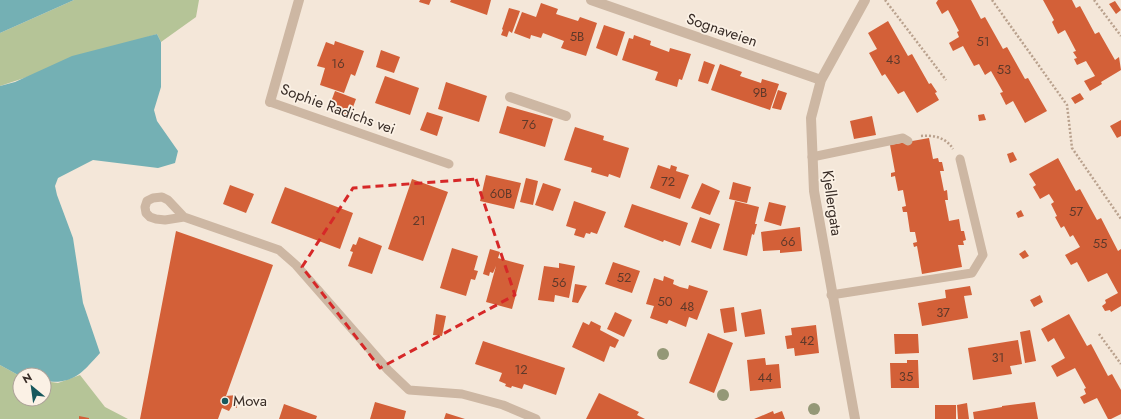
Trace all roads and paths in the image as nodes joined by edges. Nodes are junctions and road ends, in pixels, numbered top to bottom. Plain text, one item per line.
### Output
1 (299, 0) edge
2 (591, 0) edge
3 (865, 0) edge
4 (885, 0) edge
5 (992, 0) edge
6 (1094, 0) edge
7 (1121, 36) edge
8 (822, 80) junction
9 (946, 80) dead end
10 (510, 97) dead end
11 (270, 102) joint
12 (566, 116) dead end
13 (906, 140) joint
14 (812, 157) junction
15 (960, 159) joint
16 (449, 164) dead end
17 (184, 216) dead end
18 (1121, 219) edge
19 (831, 295) junction
20 (1099, 334) dead end
21 (1121, 364) edge
22 (536, 419) edge
23 (855, 419) edge

1 - 11 street, Sophie Radichs vei
2 - 8 street, Sognaveien
3 - 8 street, Kjellergata
4 - 9 path
5 - 18 path
6 - 7 path
8 - 14 street, Kjellergata
10 - 12 street
11 - 16 lane, Sophie Radichs vei
13 - 14 lane
13 - 15 path
14 - 19 street, Kjellergata
15 - 19 lane
17 - 22 lane
19 - 23 street, Kjellergata
20 - 21 path

